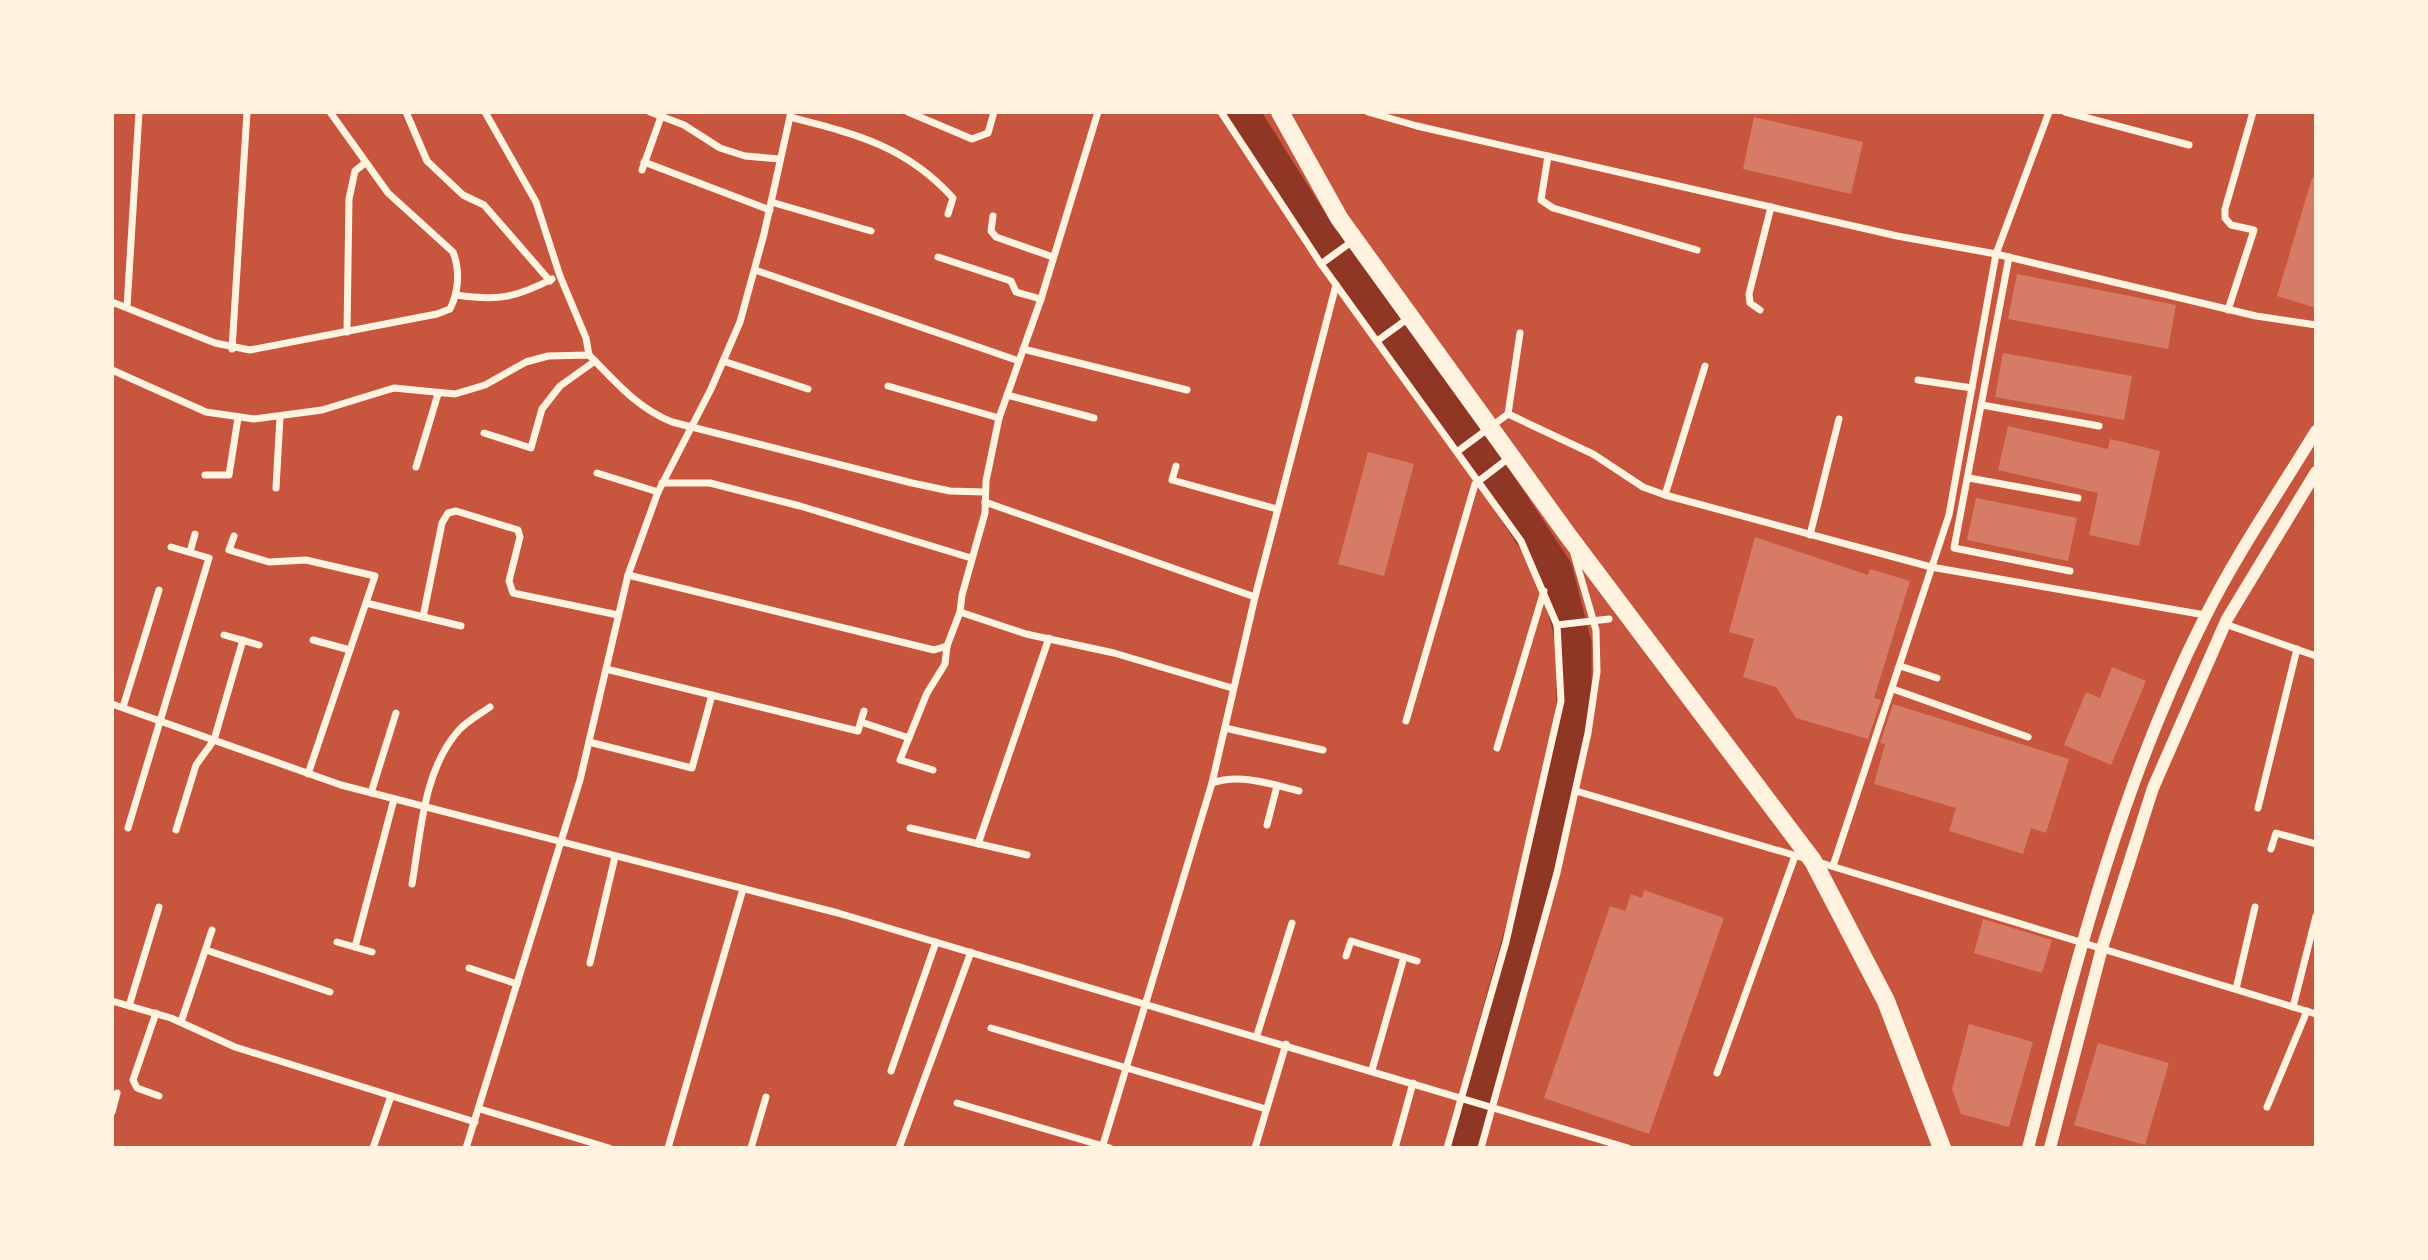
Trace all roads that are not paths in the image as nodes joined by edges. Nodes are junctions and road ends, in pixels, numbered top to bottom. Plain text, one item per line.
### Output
1 (139, 112) edge
2 (247, 112) edge
3 (330, 112) edge
4 (406, 112) edge
5 (485, 112) edge
6 (650, 112) edge
7 (908, 112) edge
8 (994, 112) edge
9 (1098, 112) edge
10 (1221, 112) edge
11 (1280, 112) edge
12 (1368, 112) edge
13 (2049, 112) edge
14 (2065, 112) edge
15 (2253, 112) edge
16 (662, 114) edge
17 (791, 114) edge
18 (2189, 145) dead end
19 (1548, 156) junction
20 (780, 159) junction
21 (365, 163) junction
22 (770, 206) junction
23 (1771, 207) junction
24 (948, 214) dead end
25 (993, 216) dead end
26 (870, 232) dead end
27 (1348, 244) junction
28 (1697, 250) dead end
29 (1996, 254) junction
30 (938, 257) dead end
31 (1054, 257) junction
32 (2009, 257) junction
33 (1322, 263) junction
34 (755, 270) junction
35 (560, 276) junction
36 (550, 281) junction
37 (1336, 285) junction
38 (456, 295) junction
39 (1041, 299) junction
40 (112, 302) edge
41 (127, 307) junction
42 (1760, 310) dead end
43 (2228, 310) junction
44 (1404, 322) junction
45 (2316, 325) edge
46 (347, 331) junction
47 (1520, 333) dead end
48 (1379, 340) junction
49 (232, 349) junction
50 (1023, 349) junction
51 (592, 358) junction
52 (723, 361) junction
53 (1018, 361) junction
54 (1705, 366) dead end
55 (112, 370) edge
56 (1918, 380) dead end
57 (888, 386) dead end
58 (1972, 388) junction
59 (808, 389) dead end
60 (1188, 390) dead end
61 (438, 394) junction
62 (1007, 395) junction
63 (1982, 405) junction
64 (1508, 414) junction
65 (280, 417) junction
66 (238, 418) junction
67 (999, 418) junction
68 (1094, 418) dead end
69 (1839, 419) dead end
70 (2099, 426) dead end
71 (691, 428) junction
72 (2316, 431) edge
73 (1484, 432) junction
74 (484, 433) dead end
75 (1460, 450) junction
76 (1505, 460) junction
77 (1176, 466) dead end
78 (416, 467) dead end
79 (2316, 472) edge
80 (597, 473) dead end
81 (205, 475) dead end
82 (1481, 478) junction
83 (1969, 478) junction
84 (662, 483) junction
85 (276, 488) dead end
86 (658, 492) junction
87 (985, 492) junction
88 (1665, 495) junction
89 (2078, 498) dead end
90 (985, 502) junction
91 (1277, 509) junction
92 (195, 534) dead end
93 (1567, 534) junction
94 (1810, 535) junction
95 (234, 536) dead end
96 (171, 547) dead end
97 (190, 552) junction
98 (971, 558) junction
99 (1931, 567) junction
100 (2070, 571) dead end
101 (628, 575) junction
102 (159, 590) dead end
103 (1544, 591) junction
104 (1255, 597) junction
105 (366, 603) junction
106 (960, 612) junction
107 (618, 615) junction
108 (2205, 615) junction
109 (423, 617) junction
110 (1629, 617) junction
111 (1609, 618) junction
112 (1594, 620) junction
113 (2225, 624) junction
114 (1557, 625) junction
115 (461, 626) dead end
116 (1597, 630) junction
117 (224, 635) dead end
118 (1048, 638) junction
119 (243, 640) junction
120 (313, 640) dead end
121 (259, 645) dead end
122 (947, 646) junction
123 (2297, 649) junction
124 (350, 650) junction
125 (2316, 656) edge
126 (1900, 666) junction
127 (606, 669) junction
128 (1937, 678) dead end
129 (1233, 688) junction
130 (1893, 689) junction
131 (712, 695) junction
132 (112, 704) edge
133 (123, 707) junction
134 (490, 707) dead end
135 (864, 711) dead end
136 (396, 713) dead end
137 (160, 721) junction
138 (1406, 721) dead end
139 (861, 722) junction
140 (1225, 727) junction
141 (2028, 737) dead end
142 (909, 738) junction
143 (214, 740) junction
144 (589, 742) junction
145 (1497, 748) dead end
146 (1323, 750) dead end
147 (933, 770) dead end
148 (308, 774) junction
149 (1213, 783) junction
150 (1277, 786) junction
151 (1299, 791) dead end
152 (1576, 791) junction
153 (371, 793) junction
154 (394, 799) junction
155 (426, 808) junction
156 (2258, 808) dead end
157 (1267, 825) dead end
158 (128, 828) dead end
159 (910, 828) dead end
160 (176, 830) dead end
161 (560, 843) junction
162 (978, 844) junction
163 (2316, 845) edge
164 (2271, 849) dead end
165 (1027, 855) dead end
166 (1795, 856) junction
167 (615, 857) junction
168 (1813, 861) junction
169 (1833, 866) junction
170 (412, 884) dead end
171 (743, 889) junction
172 (159, 907) dead end
173 (2255, 907) dead end
174 (2316, 916) edge
175 (1292, 923) dead end
176 (212, 930) dead end
177 (337, 942) dead end
178 (936, 942) junction
179 (2081, 942) junction
180 (355, 947) junction
181 (2102, 948) junction
182 (206, 950) junction
183 (372, 952) dead end
184 (971, 952) junction
185 (1346, 956) dead end
186 (1404, 957) junction
187 (1418, 961) dead end
188 (590, 963) dead end
189 (470, 968) dead end
190 (517, 984) junction
191 (2236, 989) junction
192 (330, 992) dead end
193 (112, 1001) edge
194 (1145, 1003) junction
195 (129, 1006) junction
196 (2293, 1007) junction
197 (2307, 1011) junction
198 (156, 1013) junction
199 (2316, 1014) edge
200 (181, 1022) junction
201 (991, 1028) dead end
202 (1257, 1035) junction
203 (1286, 1044) junction
204 (1126, 1067) junction
205 (1372, 1070) junction
206 (891, 1071) dead end
207 (1717, 1073) dead end
208 (1413, 1083) junction
209 (117, 1093) dead end
210 (159, 1096) dead end
211 (391, 1096) junction
212 (766, 1097) dead end
213 (1462, 1098) junction
214 (957, 1103) dead end
215 (2267, 1107) dead end
216 (1494, 1108) junction
217 (480, 1109) junction
218 (112, 1110) edge
219 (1266, 1110) junction
220 (1927, 1116) junction
221 (475, 1122) junction
222 (1105, 1147) edge
223 (373, 1148) edge
224 (466, 1148) edge
225 (610, 1148) edge
226 (668, 1148) edge
227 (751, 1148) edge
228 (899, 1148) edge
229 (1255, 1148) edge
230 (1395, 1148) edge
231 (1447, 1148) edge
232 (1481, 1148) edge
233 (1628, 1148) edge
234 (1930, 1148) edge
235 (1942, 1148) edge
236 (2028, 1148) edge
237 (2050, 1148) edge

1 - 41 street
2 - 49 street
3 - 21 street
4 - 36 street
5 - 35 street
6 - 16 street
7 - 8 street
9 - 31 street
10 - 33 street
11 - 27 highway
12 - 19 street
13 - 29 street
14 - 18 street
15 - 43 street
16 - 20 street
16 - 22 street
17 - 20 street
17 - 24 street
19 - 23 street
19 - 28 street
20 - 22 street
21 - 38 street
21 - 46 street
22 - 26 street
22 - 34 street
23 - 29 street
23 - 42 street
25 - 31 street
27 - 33 street
27 - 44 highway
29 - 32 street
29 - 58 street
30 - 39 street
31 - 39 street
32 - 43 street
32 - 63 street
33 - 37 street
34 - 52 street
34 - 53 street
35 - 36 street
35 - 51 street
36 - 38 street
37 - 48 street
37 - 91 street
38 - 46 street
39 - 50 street
40 - 41 street
41 - 49 street
43 - 45 street
44 - 48 street
44 - 73 highway
46 - 49 street
47 - 64 street
48 - 75 street
50 - 53 street
50 - 60 street
51 - 61 street
51 - 71 street
51 - 74 street
52 - 59 street
52 - 71 street
53 - 62 street
54 - 88 street
55 - 66 street
56 - 58 street
57 - 67 street
58 - 99 street
61 - 65 street
61 - 78 street
62 - 67 street
62 - 68 street
63 - 70 street
63 - 83 street
64 - 73 street
64 - 88 street
65 - 66 street
65 - 85 street
66 - 81 street
67 - 87 street
69 - 94 street
71 - 84 street
71 - 87 street
72 - 108 street
73 - 75 street
73 - 76 highway
75 - 82 street
76 - 82 street
76 - 93 highway
77 - 91 street
79 - 113 street
80 - 86 street
82 - 103 street
82 - 138 street
83 - 89 street
83 - 100 street
84 - 86 street
84 - 98 street
86 - 101 street
87 - 90 street
88 - 94 street
90 - 98 street
90 - 104 street
91 - 104 street
92 - 97 street
93 - 110 highway
93 - 112 street
94 - 99 street
95 - 105 street
96 - 97 street
97 - 137 street
98 - 106 street
99 - 108 street
99 - 126 street
101 - 107 street
101 - 122 street
102 - 133 street
103 - 114 street
103 - 145 street
104 - 129 street
105 - 109 street
105 - 124 street
106 - 118 street
106 - 122 street
107 - 109 street
107 - 127 street
108 - 179 street
109 - 115 street
110 - 111 street
110 - 168 highway
111 - 112 street
111 - 116 street
112 - 114 street
112 - 116 street
113 - 123 street
113 - 181 street
114 - 213 street
116 - 152 street
117 - 119 street
118 - 129 street
118 - 162 street
119 - 121 street
119 - 143 street
120 - 124 street
122 - 142 street
123 - 125 street
123 - 156 street
124 - 148 street
126 - 128 street
126 - 130 street
127 - 131 street
127 - 144 street
129 - 140 street
130 - 141 street
130 - 169 street
131 - 139 street
131 - 144 street
132 - 133 street
133 - 137 street
134 - 155 street
135 - 139 street
136 - 153 street
137 - 143 street
137 - 158 street
139 - 142 street
140 - 146 street
140 - 149 street
142 - 147 street
143 - 148 street
143 - 160 street
144 - 161 street
148 - 153 street
149 - 150 street
149 - 194 street
150 - 151 street
150 - 157 street
152 - 166 street
152 - 216 street
153 - 154 street
154 - 155 street
154 - 180 street
155 - 161 street
155 - 170 street
159 - 162 street
161 - 167 street
161 - 190 street
162 - 165 street
163 - 164 street
166 - 168 street
166 - 207 street
167 - 171 street
167 - 188 street
168 - 169 street
168 - 220 highway
169 - 179 street
171 - 178 street
171 - 226 street
172 - 195 street
173 - 191 street
174 - 196 street
175 - 202 street
176 - 182 street
177 - 180 street
178 - 184 street
178 - 206 street
179 - 181 street
179 - 236 street
180 - 183 street
181 - 191 street
181 - 237 street
182 - 192 street
182 - 200 street
184 - 194 street
184 - 228 street
185 - 186 street
186 - 187 street
186 - 205 street
189 - 190 street
190 - 217 street
191 - 196 street
193 - 195 street
194 - 202 street
194 - 204 street
195 - 198 street
196 - 197 street
197 - 199 street
197 - 215 street
198 - 200 street
198 - 210 street
200 - 211 street
201 - 204 street
202 - 203 street
203 - 205 street
203 - 219 street
204 - 219 street
204 - 222 street
205 - 208 street
208 - 213 street
208 - 230 street
209 - 218 street
211 - 221 street
211 - 223 street
212 - 227 street
213 - 216 street
213 - 231 street
214 - 222 street
216 - 232 street
216 - 233 street
217 - 221 street
217 - 225 street
219 - 229 street
220 - 234 highway
220 - 235 highway
221 - 224 street

